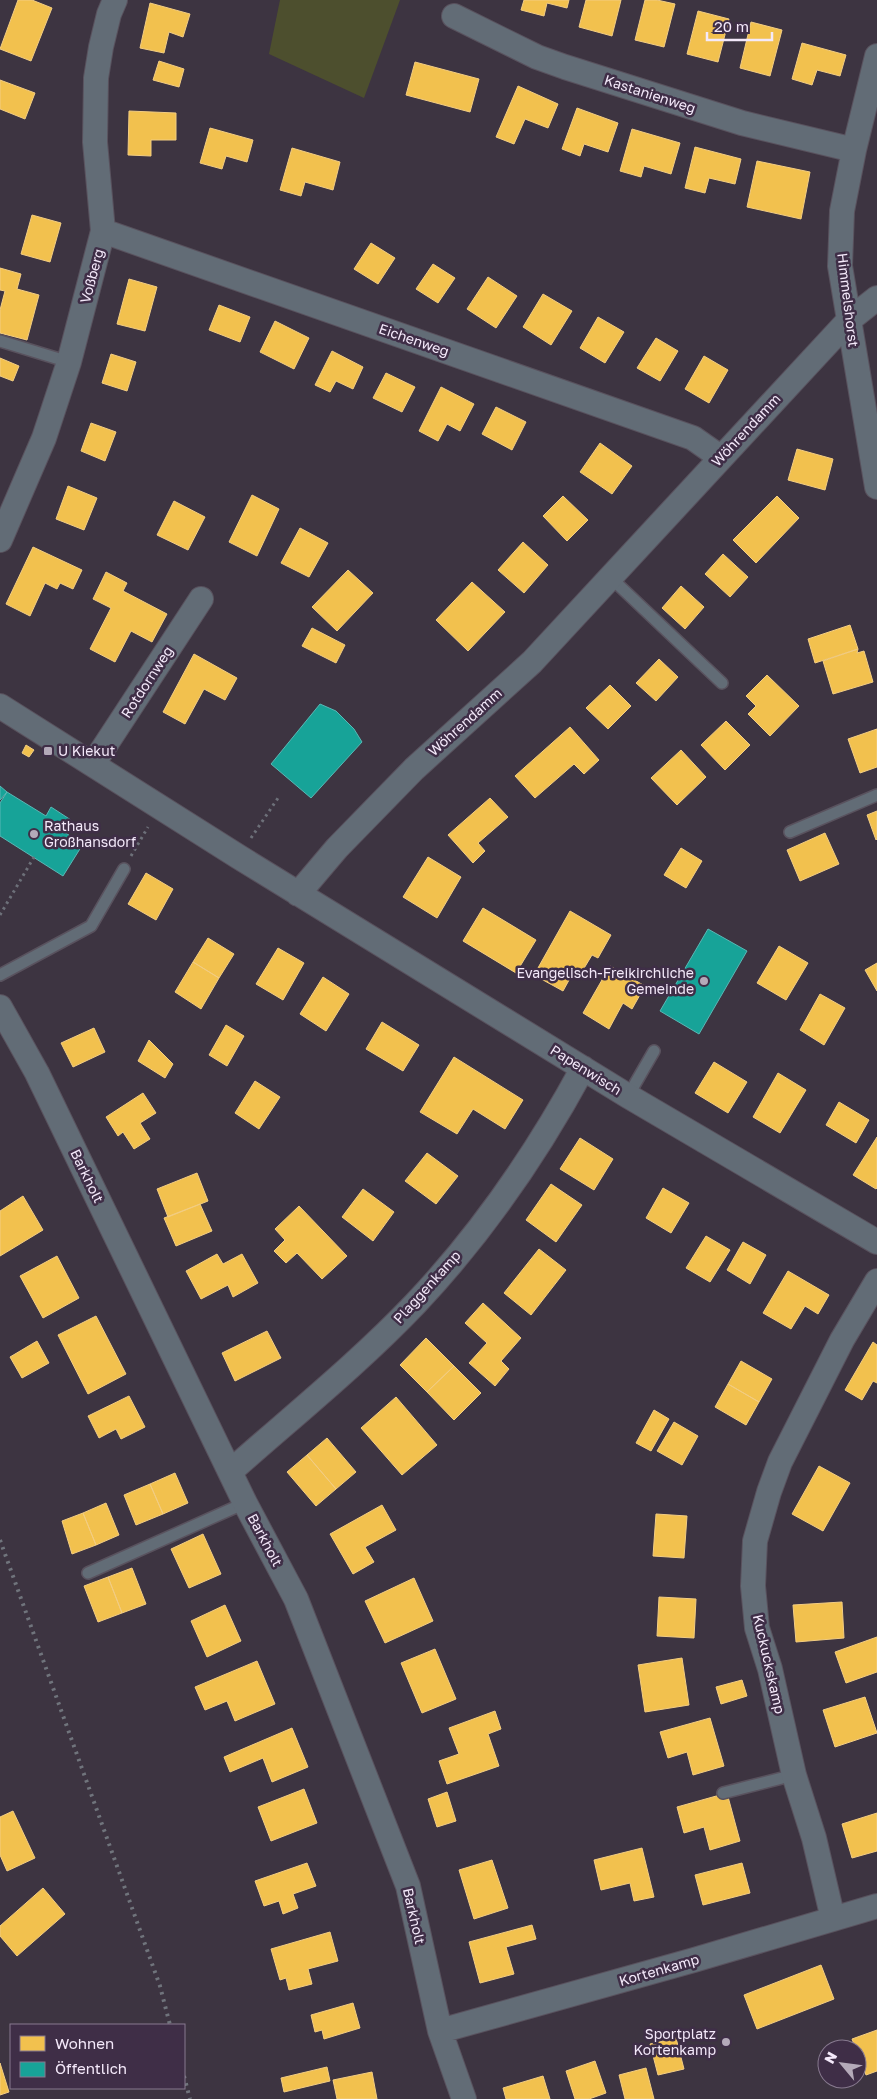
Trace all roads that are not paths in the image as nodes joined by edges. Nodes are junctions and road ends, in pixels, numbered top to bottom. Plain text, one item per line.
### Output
1 (115, 0) edge
2 (454, 16) dead end
3 (877, 56) edge
4 (854, 150) junction
5 (103, 231) junction
6 (877, 298) edge
7 (849, 320) junction
8 (0, 341) edge
9 (69, 362) junction
10 (720, 457) junction
11 (877, 486) edge
12 (0, 540) edge
13 (610, 577) junction
14 (201, 599) dead end
15 (722, 683) dead end
16 (0, 706) edge
17 (93, 764) junction
18 (877, 795) edge
19 (790, 832) dead end
20 (124, 869) road end
21 (298, 894) junction
22 (0, 975) edge
23 (0, 1007) edge
24 (654, 1051) dead end
25 (582, 1068) junction
26 (628, 1096) junction
27 (877, 1242) edge
28 (877, 1281) edge
29 (231, 1471) junction
30 (246, 1503) junction
31 (88, 1573) dead end
32 (794, 1775) junction
33 (723, 1793) dead end
34 (877, 1906) edge
35 (833, 1918) junction
36 (440, 2031) junction
37 (464, 2099) edge

1 - 5 street, Voßberg
2 - 4 street, Kastanienweg
3 - 4 street, Himmelshorst
4 - 7 street, Himmelshorst
5 - 9 street, Voßberg
5 - 10 street, Eichenweg
6 - 7 street, Wöhrendamm
7 - 10 street, Wöhrendamm
7 - 11 street, Himmelshorst
8 - 9 lane
9 - 12 street, Voßberg
10 - 13 street, Wöhrendamm
13 - 15 lane
13 - 21 street, Wöhrendamm
14 - 17 street, Rotdornweg
16 - 17 street
17 - 21 street
18 - 19 lane
20 - 22 lane
21 - 25 street, Papenwisch
23 - 29 street, Barkholt
24 - 26 lane
25 - 26 street, Papenwisch
25 - 29 street, Plaggenkamp
26 - 27 street, Papenwisch
28 - 32 street, Kuckuckskamp
29 - 30 street, Barkholt
30 - 31 lane
30 - 36 street, Barkholt
32 - 33 lane
32 - 35 street, Kuckuckskamp
34 - 35 street, Kortenkamp
35 - 36 street, Kortenkamp
36 - 37 street, Barkholt

